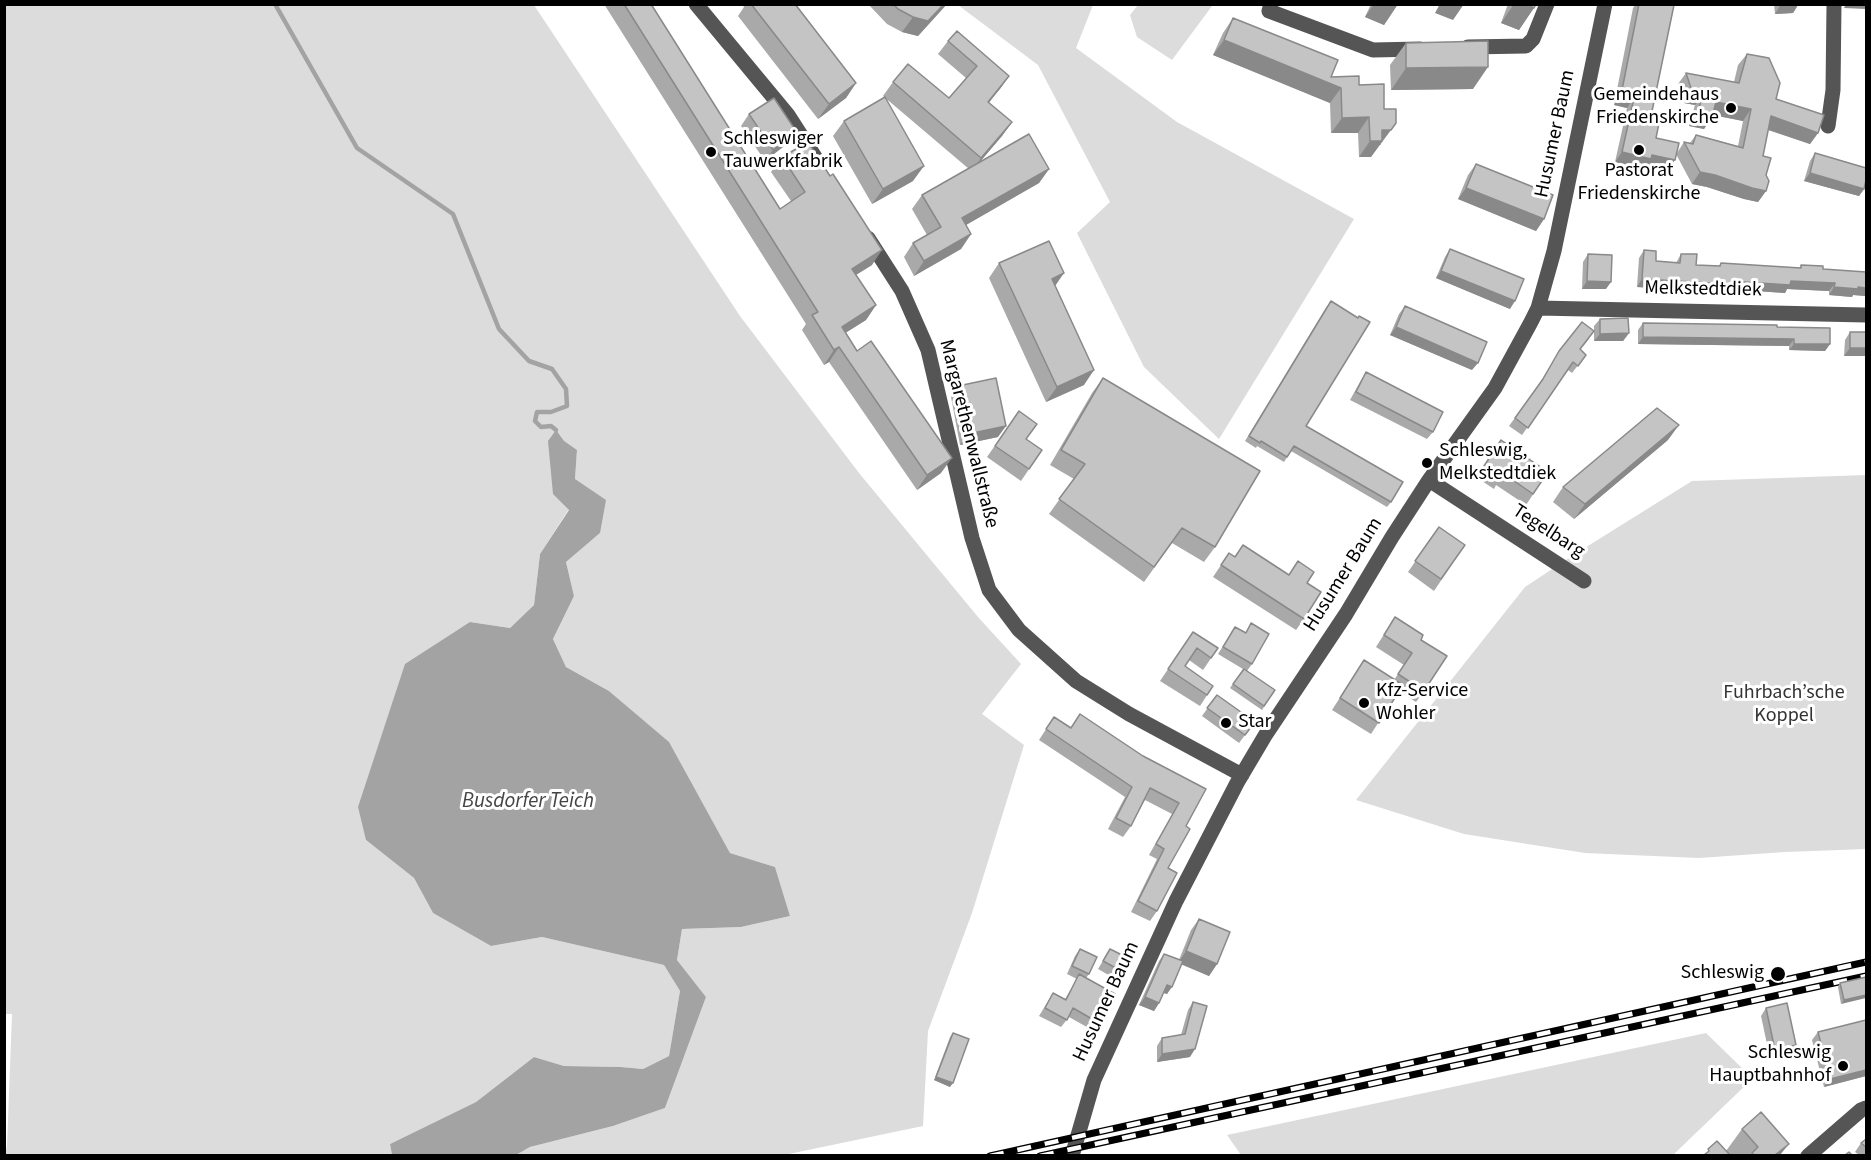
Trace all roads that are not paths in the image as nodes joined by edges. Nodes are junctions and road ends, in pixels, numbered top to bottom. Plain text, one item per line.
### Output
1 (696, 4) edge
2 (1271, 4) edge
3 (1546, 4) edge
4 (1605, 4) edge
5 (1834, 4) edge
6 (1434, 48) edge
7 (1456, 48) edge
8 (1828, 126) dead end
9 (825, 173) edge
10 (858, 222) edge
11 (1538, 308) junction
12 (1866, 315) edge
13 (1429, 480) junction
14 (1584, 580) dead end
15 (1242, 775) junction
16 (1866, 1108) edge
17 (1072, 1155) edge
18 (1808, 1155) edge

1 - 9 street
2 - 6 street
3 - 7 street
4 - 11 street, Husumer Baum
5 - 8 street
10 - 15 street, Margarethenwallstraße
11 - 12 street, Melkstedtdiek
11 - 13 street, Husumer Baum
13 - 14 street, Tegelbarg
13 - 15 street, Husumer Baum
15 - 17 street, Husumer Baum
16 - 18 street

